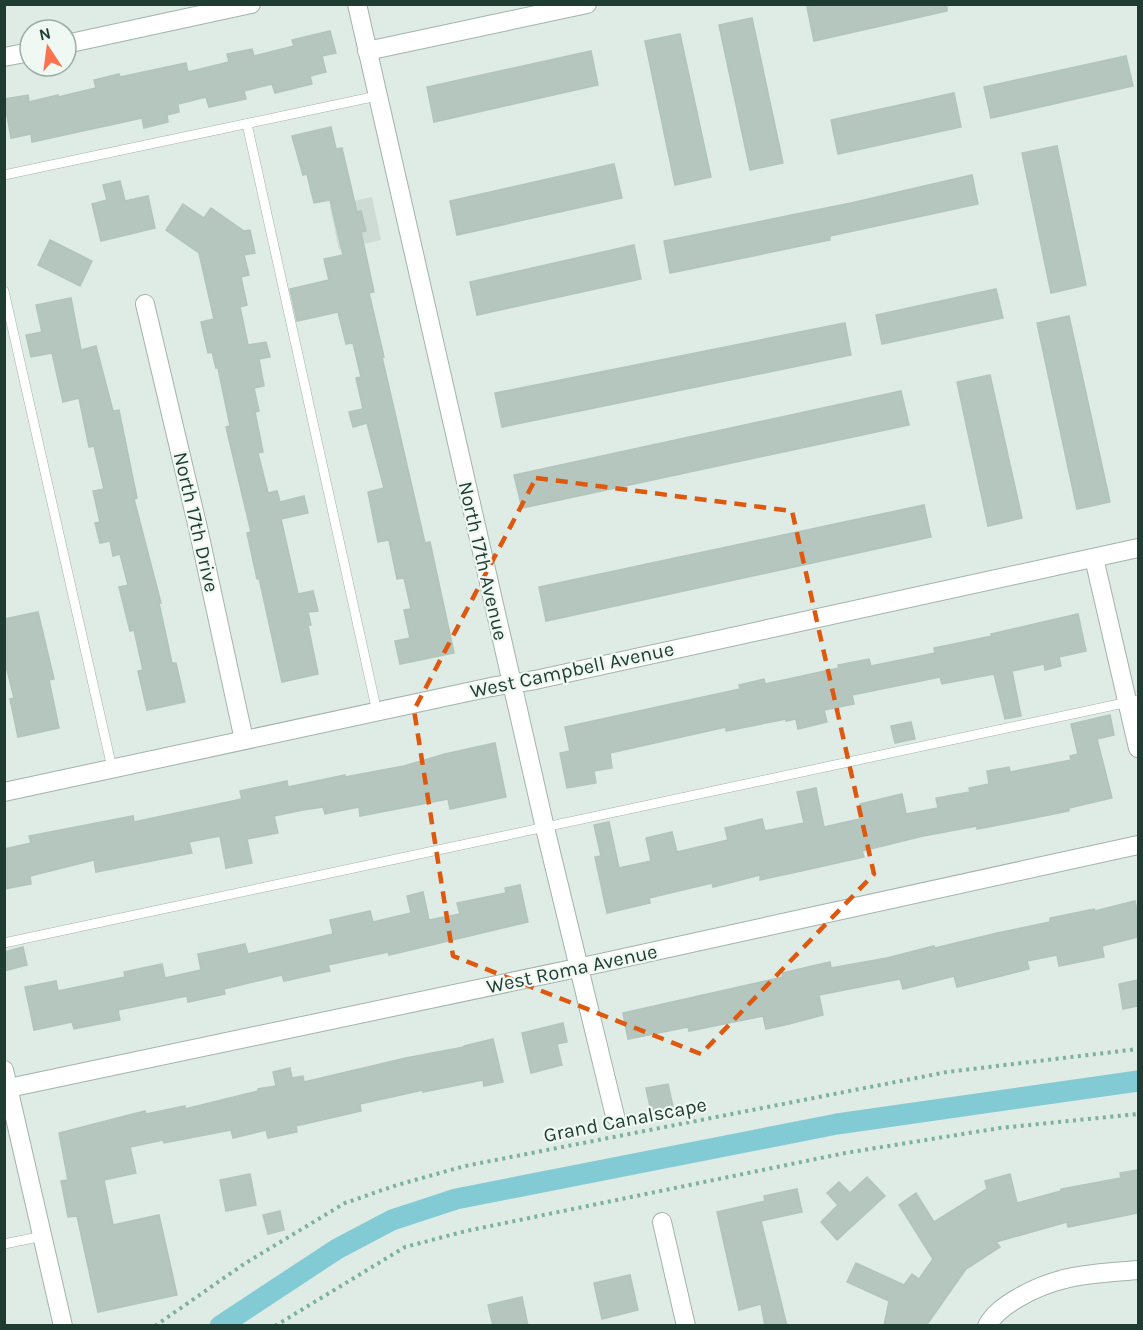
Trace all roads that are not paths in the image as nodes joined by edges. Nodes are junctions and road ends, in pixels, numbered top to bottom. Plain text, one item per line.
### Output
1 (251, 4) edge
2 (357, 4) edge
3 (586, 4) edge
4 (78, 41) edge
5 (367, 51) junction
6 (377, 96) junction
7 (248, 124) junction
8 (4, 175) edge
9 (4, 291) edge
10 (146, 304) dead end
11 (1138, 548) edge
12 (1094, 558) junction
13 (512, 684) junction
14 (1133, 701) edge
15 (378, 712) junction
16 (244, 740) junction
17 (1138, 748) edge
18 (112, 768) junction
19 (4, 792) edge
20 (545, 828) junction
21 (1138, 845) edge
22 (4, 943) edge
23 (579, 968) junction
24 (4, 1070) edge
25 (7, 1089) edge
26 (615, 1116) dead end
27 (662, 1222) dead end
28 (44, 1236) junction
29 (4, 1244) edge
30 (1138, 1270) edge
31 (63, 1326) edge
32 (686, 1326) edge
33 (987, 1326) edge

1 - 4 street
2 - 5 street, North 17th Avenue
3 - 5 street
5 - 6 street, North 17th Avenue
6 - 7 lane
6 - 13 street, North 17th Avenue
7 - 8 lane
7 - 15 lane
9 - 18 lane
10 - 16 street, North 17th Drive
11 - 12 street, West Campbell Avenue
12 - 13 street, West Campbell Avenue
12 - 14 street
13 - 15 street, West Campbell Avenue
13 - 20 street, North 17th Avenue
14 - 17 street
14 - 20 lane
15 - 16 street, West Campbell Avenue
16 - 18 street, West Campbell Avenue
18 - 19 street, West Campbell Avenue
20 - 22 lane
20 - 23 street, North 17th Avenue
21 - 23 street, West Roma Avenue
23 - 25 street, West Roma Avenue
23 - 26 street, North 17th Avenue
24 - 25 street
25 - 28 street
27 - 32 street
28 - 29 lane
28 - 31 street
30 - 33 street

